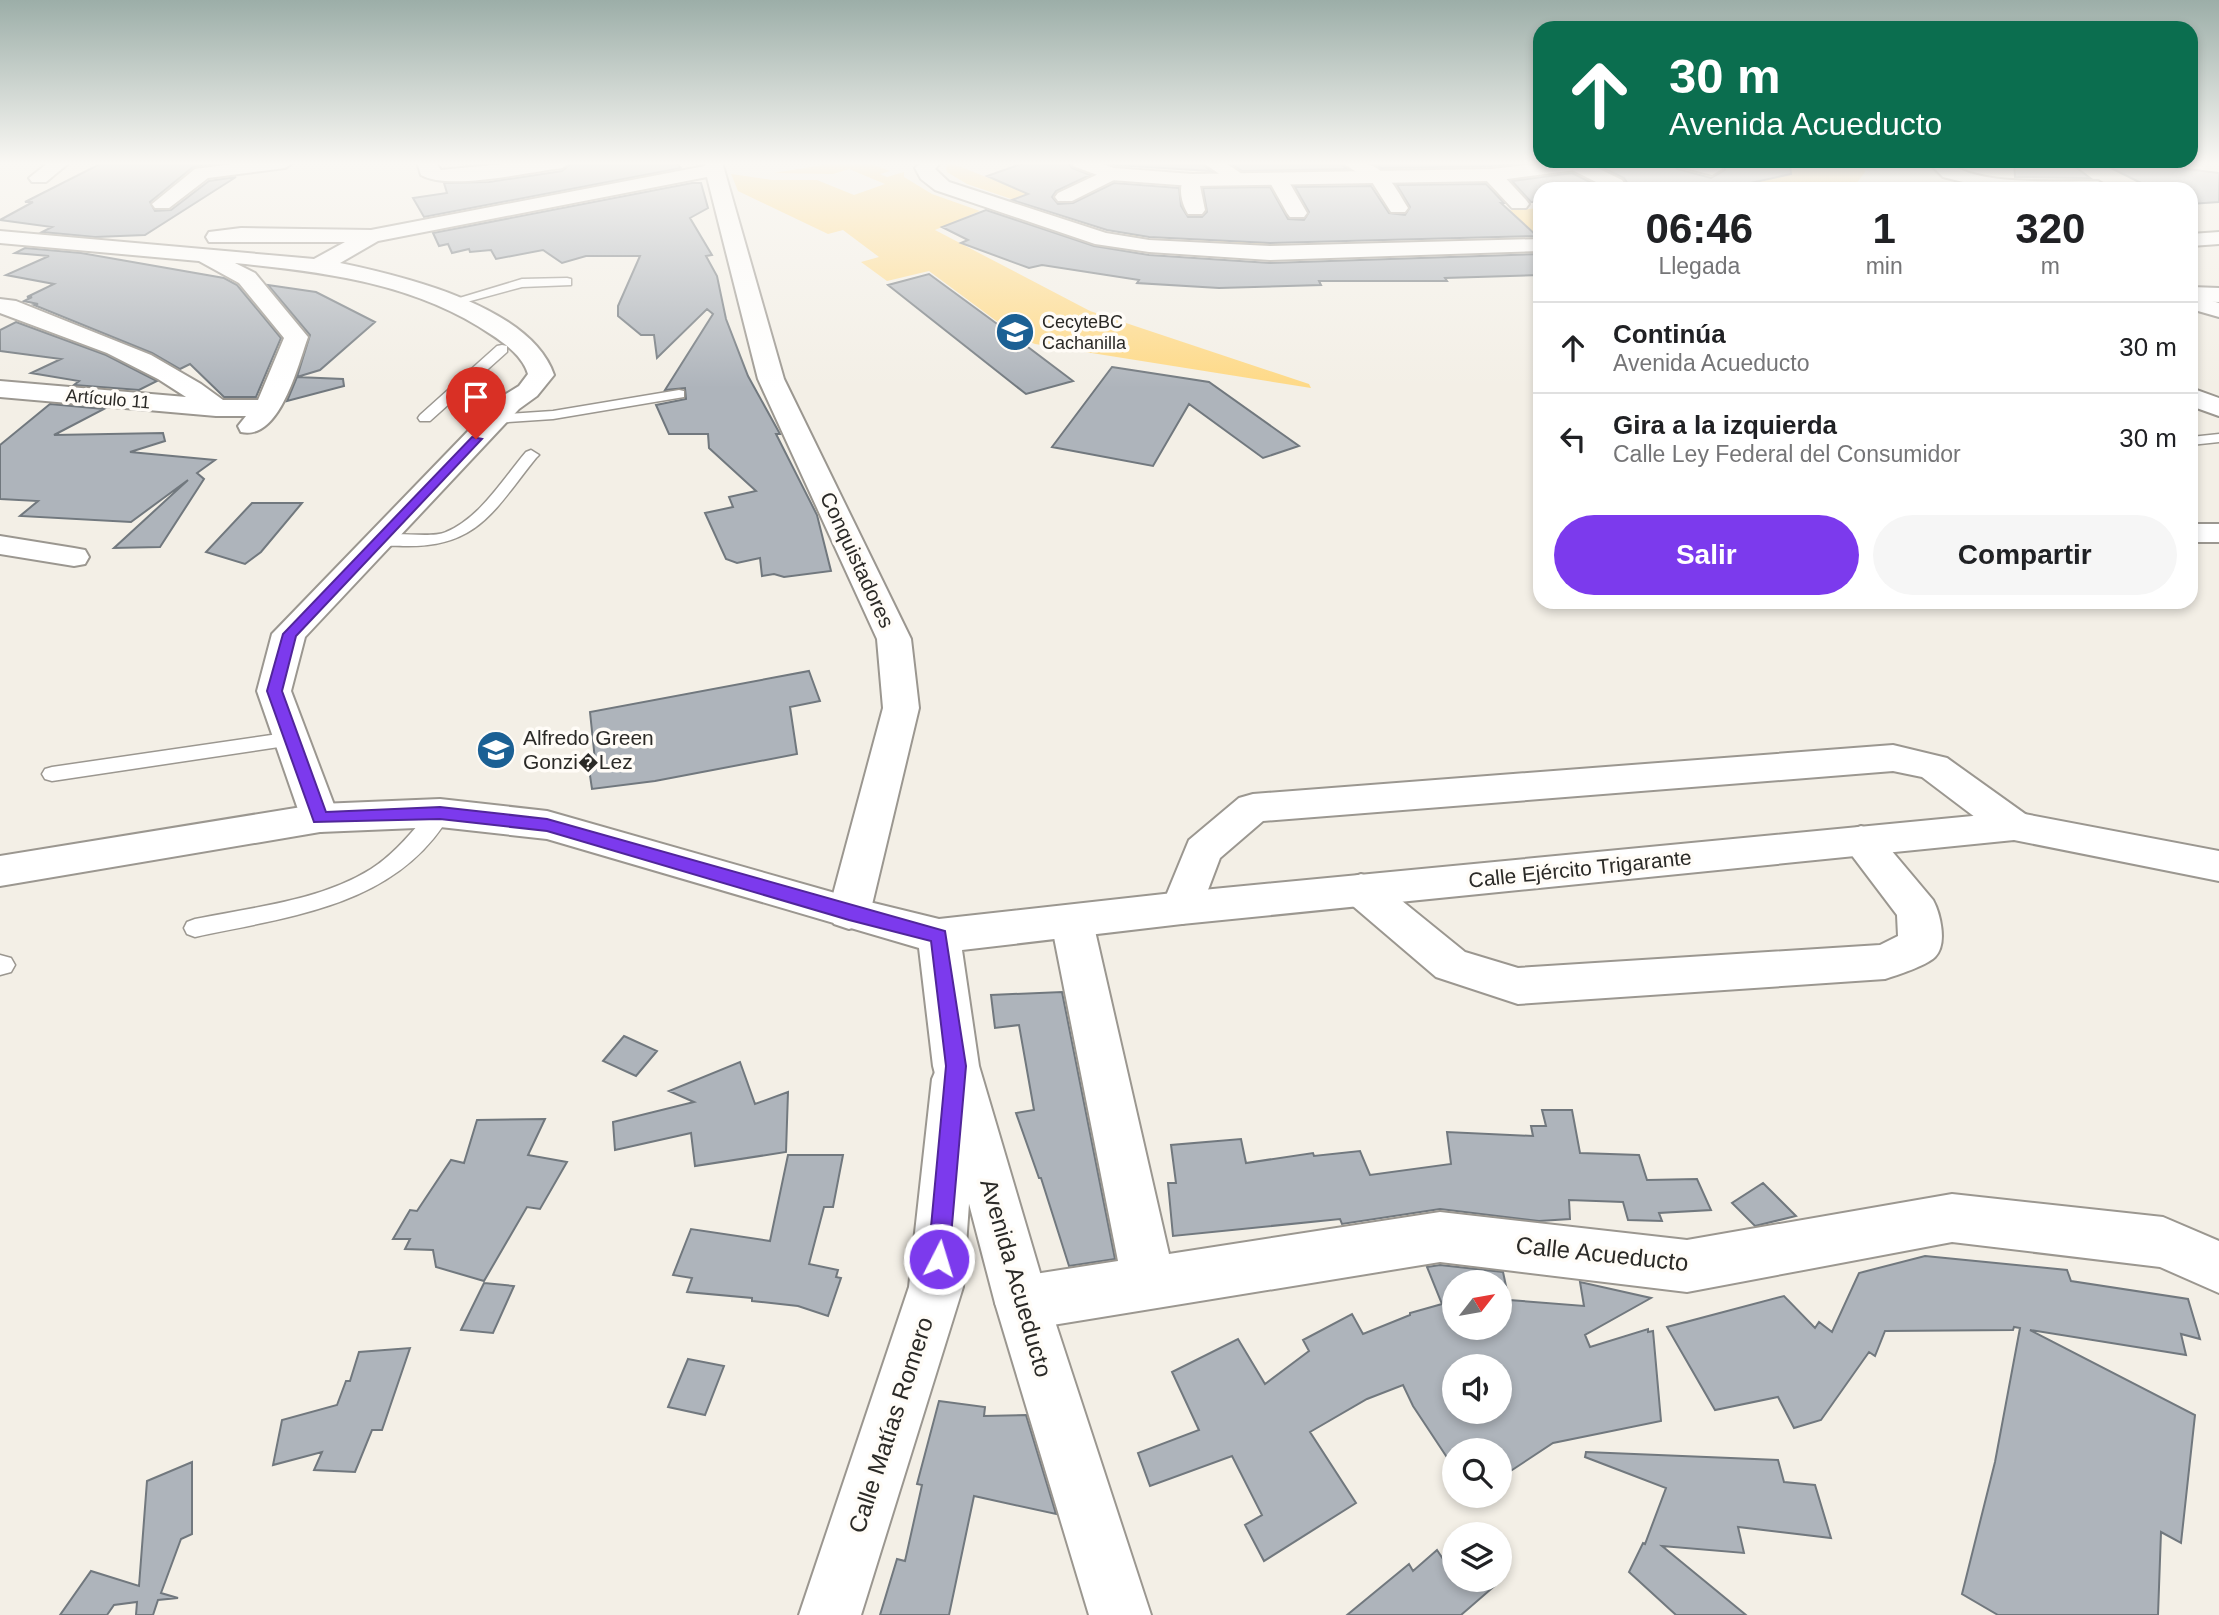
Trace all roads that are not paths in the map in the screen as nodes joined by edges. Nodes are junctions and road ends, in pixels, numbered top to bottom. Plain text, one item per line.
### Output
1 (4, 237) edge
2 (221, 237) edge
3 (370, 237) edge
4 (733, 237) edge
5 (1098, 237) edge
6 (2219, 238) edge
7 (2198, 240) edge
8 (1533, 245) edge
9 (144, 250) junction
10 (198, 253) junction
11 (316, 267) junction
12 (567, 282) dead end
13 (2198, 294) edge
14 (2219, 295) edge
15 (452, 302) junction
16 (2198, 304) edge
17 (0, 306) edge
18 (2219, 310) edge
19 (513, 353) junction
20 (0, 389) edge
21 (679, 394) dead end
22 (2198, 399) edge
23 (216, 408) junction
24 (268, 408) junction
25 (2219, 408) edge
26 (502, 411) junction
27 (425, 418) dead end
28 (242, 434) dead end
29 (2219, 438) edge
30 (2198, 440) edge
31 (531, 454) dead end
32 (382, 540) junction
33 (0, 545) edge
34 (74, 557) dead end
35 (292, 739) junction
36 (52, 774) dead end
37 (440, 813) junction
38 (320, 818) junction
39 (2014, 826) junction
40 (1861, 841) junction
41 (2219, 866) edge
42 (0, 871) edge
43 (1361, 890) junction
44 (1182, 908) junction
45 (849, 913) junction
46 (1072, 922) junction
47 (195, 928) dead end
48 (939, 936) junction
49 (956, 1066) junction
50 (2219, 1267) edge
51 (1149, 1283) junction
52 (1021, 1303) junction
53 (830, 1615) edge
54 (1120, 1615) edge

1 - 9 street
2 - 9 street
3 - 11 street
4 - 45 street, Conquistadores
5 - 8 street
6 - 7 street
9 - 10 street
10 - 11 street
10 - 24 street
11 - 15 street
11 - 19 street
12 - 15 lane
13 - 14 street
15 - 19 street
16 - 18 street
17 - 23 street, Artículo 11
19 - 26 street
19 - 27 lane
20 - 23 street, Artículo 11
21 - 26 lane
22 - 25 street
23 - 24 street, Artículo 11
24 - 28 street
26 - 32 street
29 - 30 lane
31 - 32 lane
32 - 35 street
33 - 34 street
35 - 36 lane
35 - 38 street
37 - 38 street
37 - 45 street
37 - 47 lane
38 - 42 street
39 - 40 street, Calle Ejército Trigarante
39 - 41 street, Calle Ejército Trigarante
39 - 44 street
40 - 43 street, Calle Ejército Trigarante
40 - 43 street
43 - 44 street, Calle Ejército Trigarante
44 - 46 street, Calle Ejército Trigarante
45 - 48 street
46 - 48 street, Calle Ejército Trigarante
46 - 51 street
48 - 49 street, Avenida Acueducto
49 - 52 street, Avenida Acueducto
49 - 53 street, Calle Matías Romero
50 - 51 street, Calle Acueducto
51 - 52 street, Calle Acueducto
52 - 54 street, Avenida Acueducto

